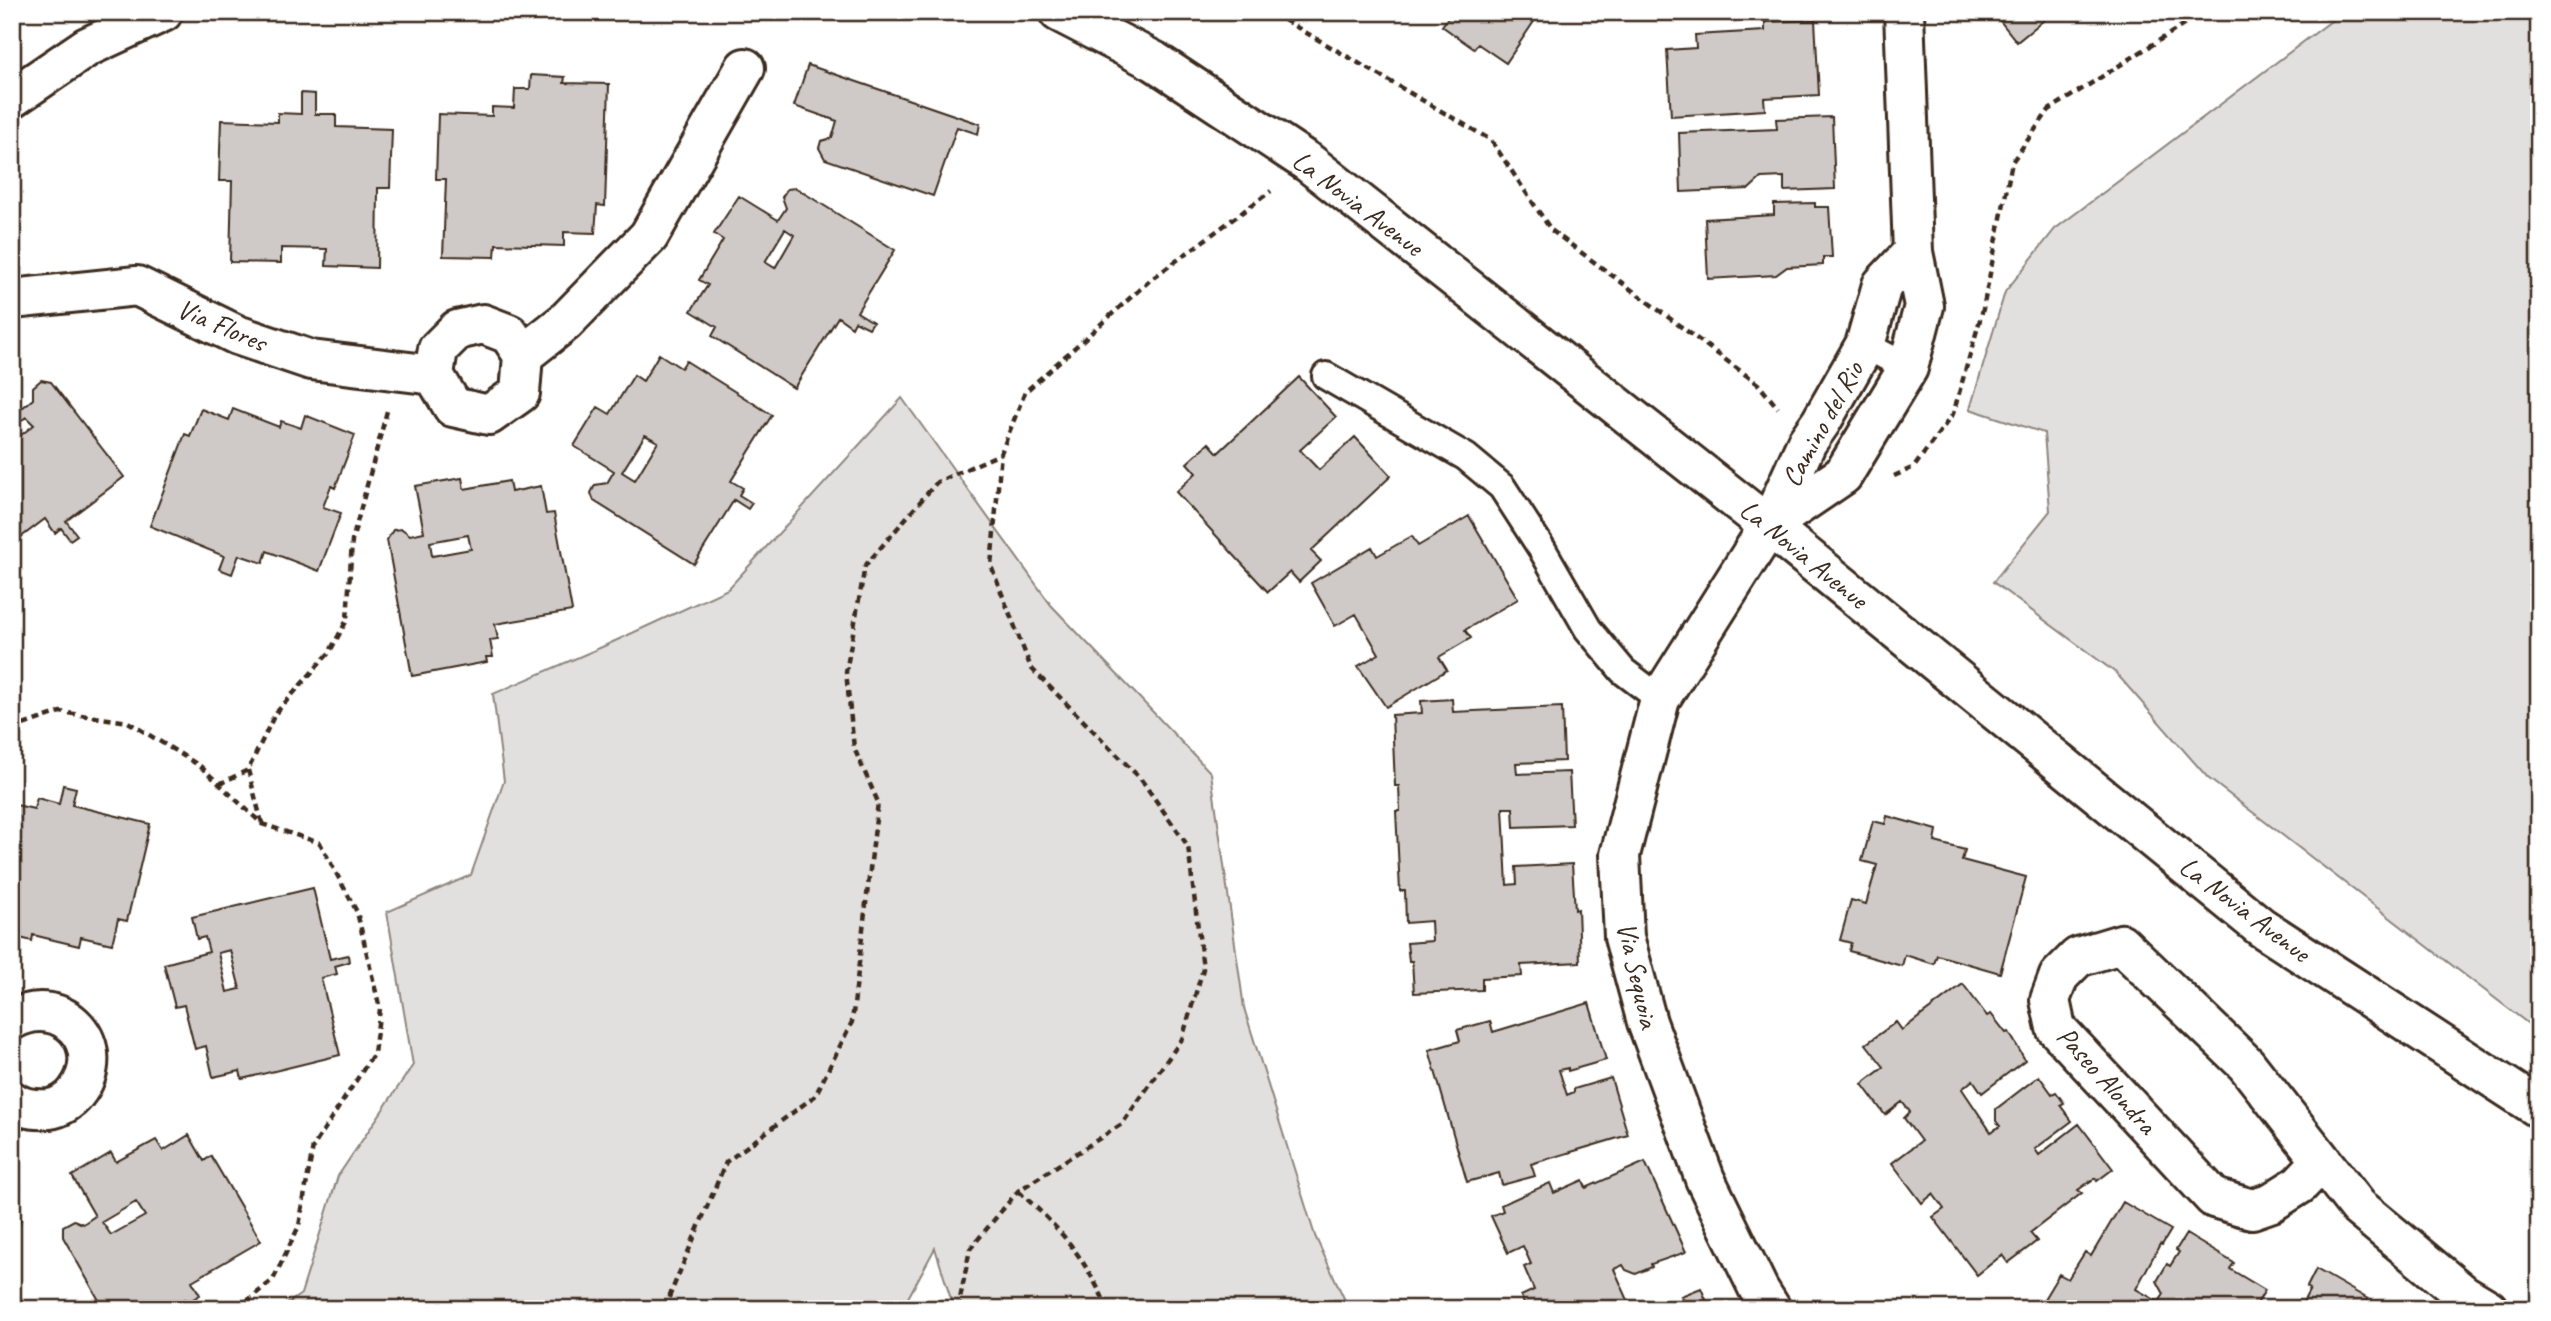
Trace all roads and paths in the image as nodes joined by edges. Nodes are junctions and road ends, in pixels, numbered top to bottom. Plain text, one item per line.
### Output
1 (163, 12) edge
2 (1059, 12) edge
3 (1275, 12) edge
4 (1904, 12) edge
5 (2204, 12) edge
6 (745, 68) dead end
7 (12, 98) edge
8 (1308, 163) junction
9 (1913, 252) junction
10 (12, 299) edge
11 (1865, 345) junction
12 (523, 355) junction
13 (1908, 368) junction
14 (416, 372) junction
15 (1326, 376) dead end
16 (1807, 442) junction
17 (1001, 453) junction
18 (1843, 475) junction
19 (1769, 526) junction
20 (1660, 699) junction
21 (12, 729) edge
22 (248, 770) junction
23 (219, 784) junction
24 (262, 824) junction
25 (12, 1020) edge
26 (12, 1101) edge
27 (2539, 1108) edge
28 (2322, 1161) junction
29 (1018, 1191) junction
30 (237, 1309) edge
31 (664, 1309) edge
32 (958, 1309) edge
33 (1108, 1309) edge
34 (1772, 1309) edge
35 (2488, 1309) edge

1 - 7 street
2 - 8 street, La Novia Avenue
3 - 16 path
4 - 9 street, Camino del Rio
5 - 18 path
6 - 12 street
8 - 17 path
8 - 19 street, La Novia Avenue
9 - 11 street, Camino del Rio
9 - 13 street, Camino del Rio
10 - 14 street, Via Flores
11 - 13 lane
11 - 16 street, Camino del Rio
12 - 14 street
12 - 14 street
13 - 18 street, Camino del Rio
14 - 22 path
15 - 20 lane
16 - 19 street, Camino del Rio
17 - 29 path
17 - 31 path
18 - 19 street, Camino del Rio
19 - 20 street, Via Sequoia
19 - 27 street, La Novia Avenue
20 - 34 street, Via Sequoia
21 - 23 path
22 - 23 path
22 - 24 path
23 - 24 path
24 - 30 path
25 - 26 street
28 - 28 street, Paseo Alondra
28 - 35 street, Paseo Alondra
29 - 32 path
29 - 33 path

